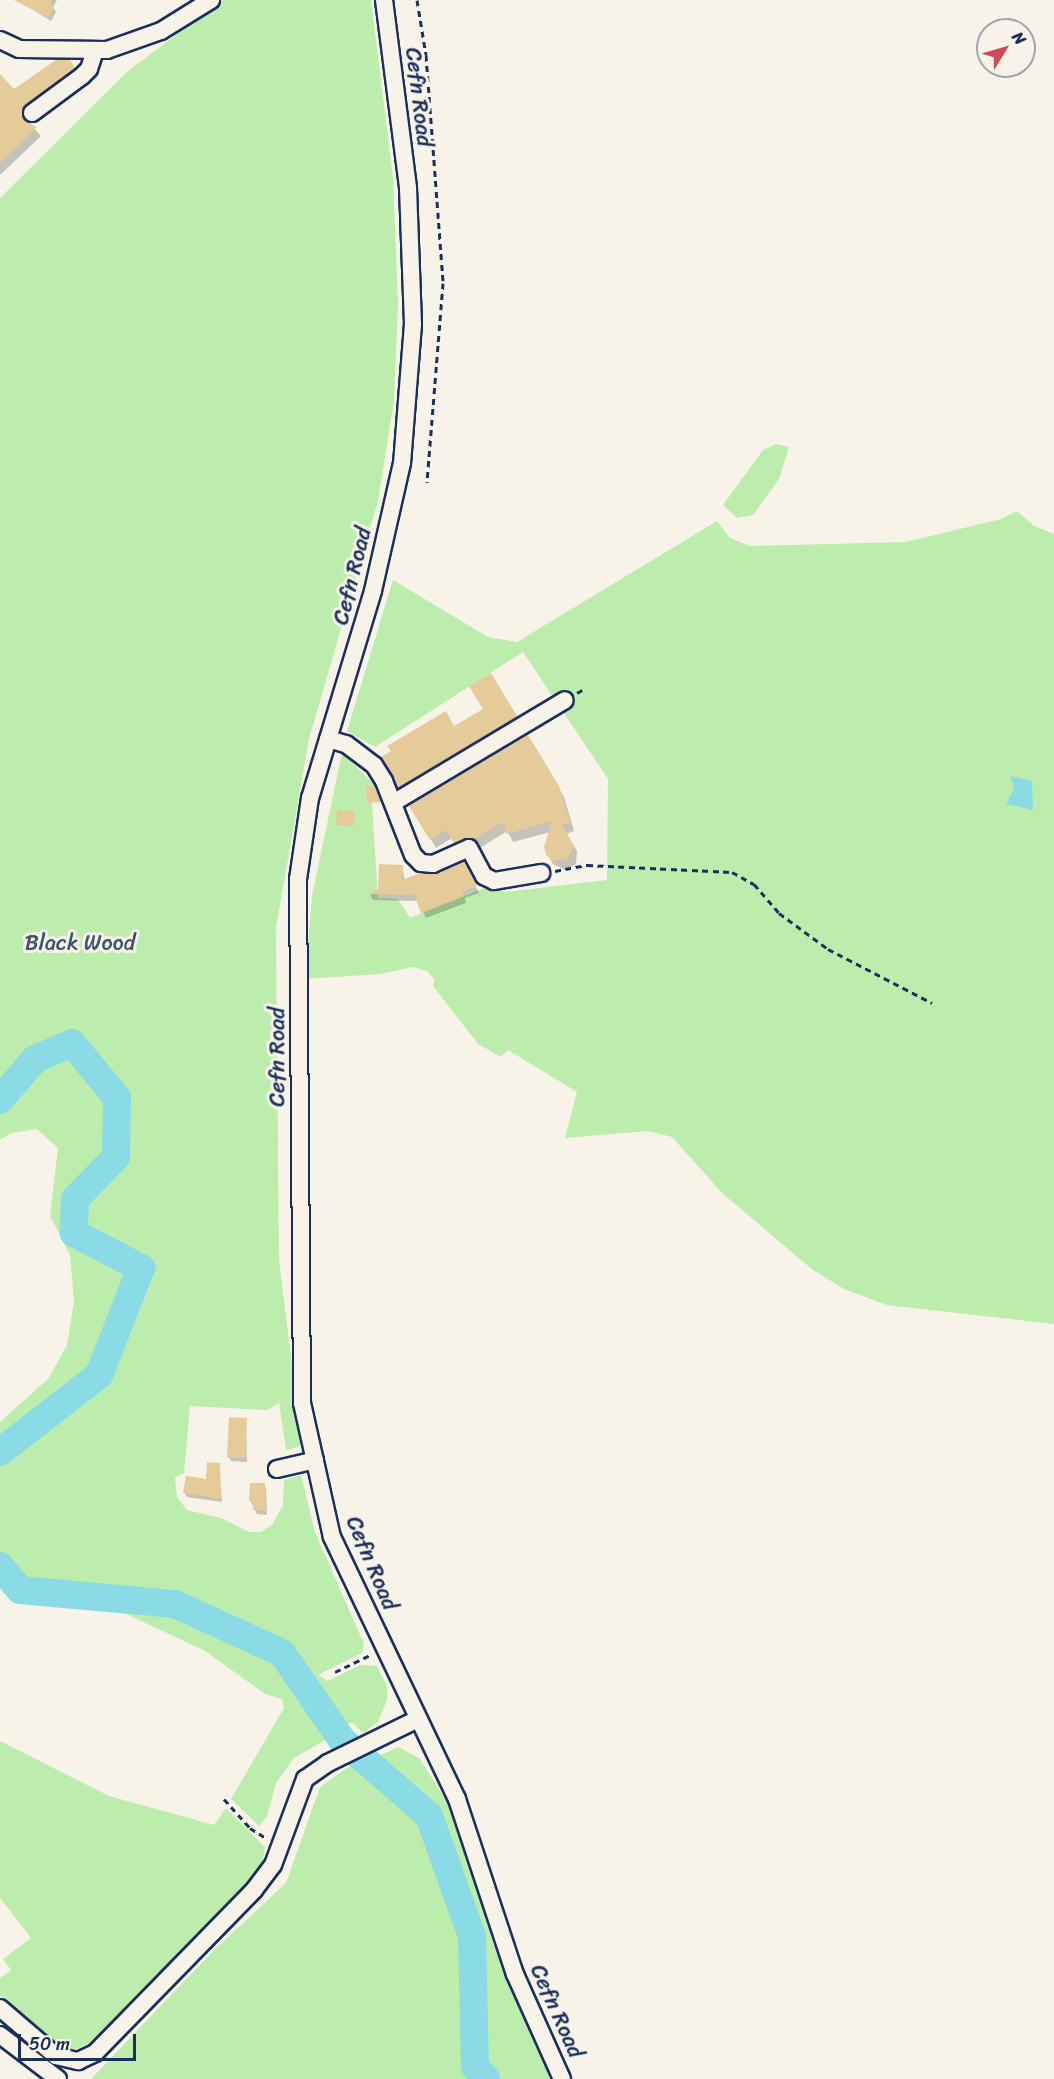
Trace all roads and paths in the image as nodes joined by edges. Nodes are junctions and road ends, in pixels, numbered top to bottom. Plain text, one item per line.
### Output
1 (211, 0) edge
2 (384, 0) edge
3 (417, 0) edge
4 (0, 40) edge
5 (95, 51) junction
6 (32, 113) dead end
7 (427, 482) dead end
8 (565, 700) dead end
9 (328, 739) junction
10 (393, 802) junction
11 (541, 873) joint
12 (932, 1003) dead end
13 (315, 1460) junction
14 (277, 1469) dead end
15 (385, 1648) junction
16 (335, 1672) dead end
17 (418, 1719) junction
18 (224, 1799) dead end
19 (280, 1846) junction
20 (0, 2008) edge
21 (0, 2035) edge
22 (93, 2054) junction
23 (59, 2079) edge
24 (562, 2079) edge

1 - 5 street
2 - 9 street, Cefn Road
3 - 7 path
4 - 5 street
5 - 6 street
8 - 10 street
9 - 10 street
9 - 13 street, Cefn Road
10 - 11 street
11 - 12 path
13 - 14 street
13 - 15 street, Cefn Road
15 - 16 path
15 - 17 street, Cefn Road
17 - 19 street
17 - 24 street, Cefn Road
18 - 19 path
19 - 22 street
20 - 22 street
21 - 23 street
22 - 23 street

